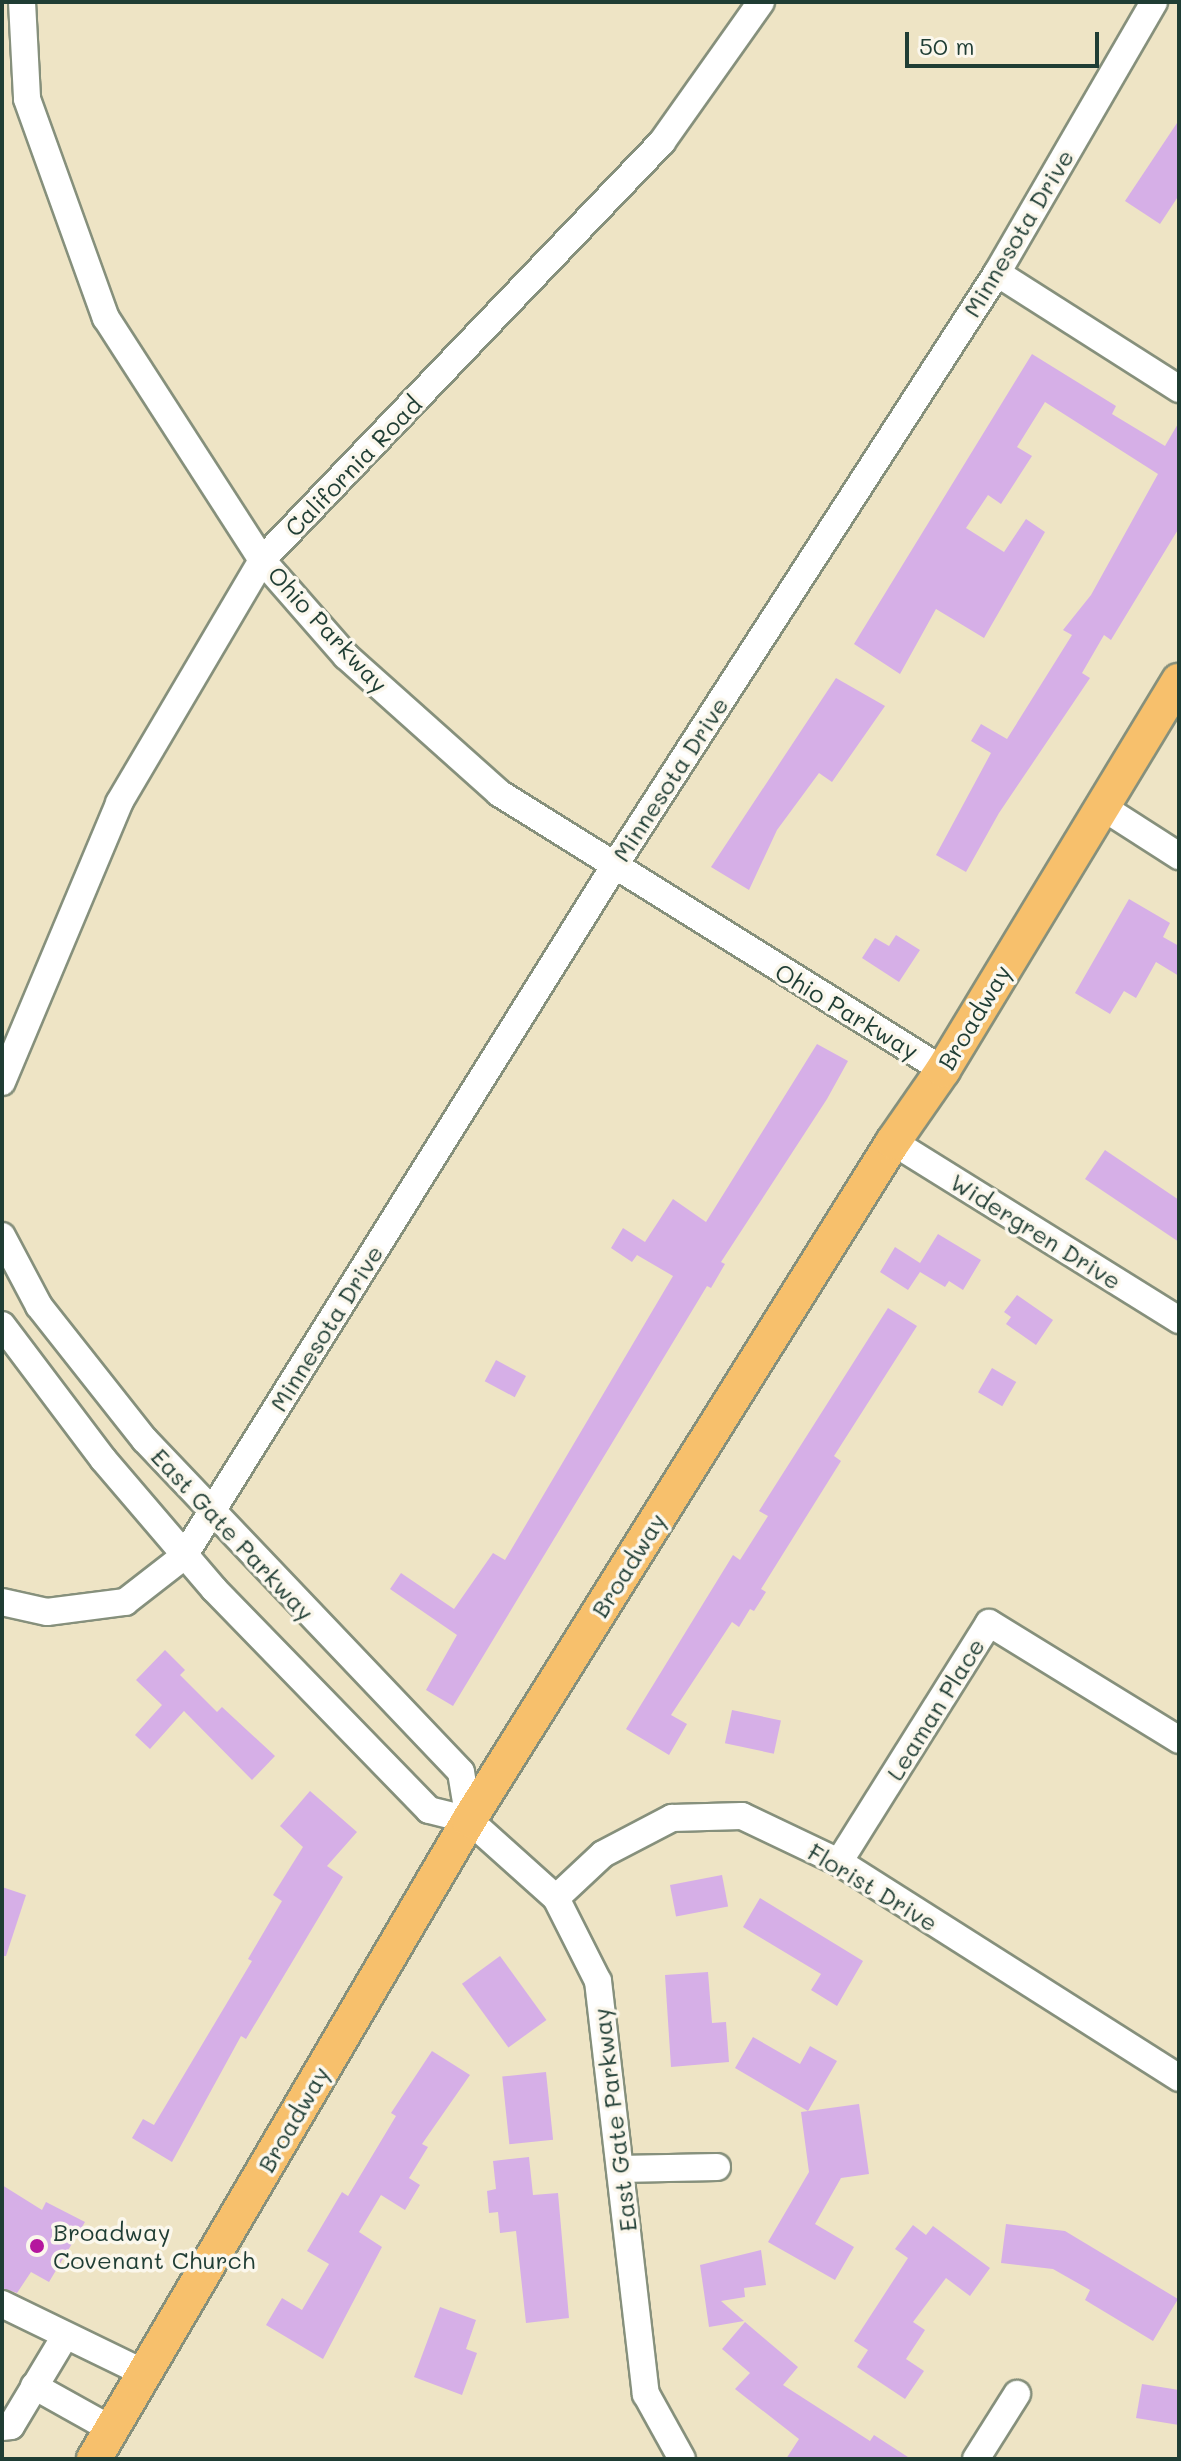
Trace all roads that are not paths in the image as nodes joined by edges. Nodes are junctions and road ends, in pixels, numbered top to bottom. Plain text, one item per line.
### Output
1 (761, 2) edge
2 (1154, 2) edge
3 (22, 8) edge
4 (997, 273) junction
5 (1179, 389) edge
6 (262, 560) junction
7 (1179, 681) edge
8 (1101, 806) junction
9 (1179, 856) edge
10 (613, 868) junction
11 (943, 1070) junction
12 (2, 1082) edge
13 (893, 1142) junction
14 (2, 1236) edge
15 (1179, 1320) edge
16 (2, 1325) edge
17 (212, 1511) junction
18 (184, 1556) junction
19 (2, 1602) edge
20 (1179, 1740) edge
21 (469, 1820) junction
22 (839, 1862) junction
23 (556, 1898) junction
24 (1179, 2078) edge
25 (717, 2167) dead end
26 (620, 2169) junction
27 (2, 2304) edge
28 (65, 2336) junction
29 (144, 2373) junction
30 (34, 2386) junction
31 (1017, 2394) dead end
32 (7, 2426) edge
33 (111, 2429) junction
34 (94, 2459) edge
35 (682, 2459) edge
36 (976, 2459) edge

1 - 6 street, California Road
2 - 4 street, Minnesota Drive
3 - 6 street, Ohio Parkway
4 - 5 street
4 - 10 street, Minnesota Drive
6 - 10 street, Ohio Parkway
6 - 12 street, California Road
7 - 8 main road, Broadway
8 - 9 street
8 - 11 main road, Broadway
10 - 11 street, Ohio Parkway
10 - 17 street, Minnesota Drive
11 - 13 main road, Broadway
13 - 15 street, Widergren Drive
13 - 21 main road, Broadway
14 - 17 street, East Gate Parkway
16 - 18 street, East Gate Parkway
17 - 18 street, Minnesota Drive
17 - 21 street, East Gate Parkway
18 - 19 street
18 - 21 street, East Gate Parkway
20 - 22 street, Leaman Place
21 - 23 street, East Gate Parkway
21 - 29 main road, Broadway
22 - 23 street, Florist Drive
22 - 24 street, Florist Drive
23 - 26 street, East Gate Parkway
25 - 26 street
26 - 35 street, East Gate Parkway
27 - 28 street
28 - 29 street
28 - 30 street
29 - 33 main road, Broadway
30 - 32 street
30 - 33 street
31 - 36 street
33 - 34 main road, Broadway

